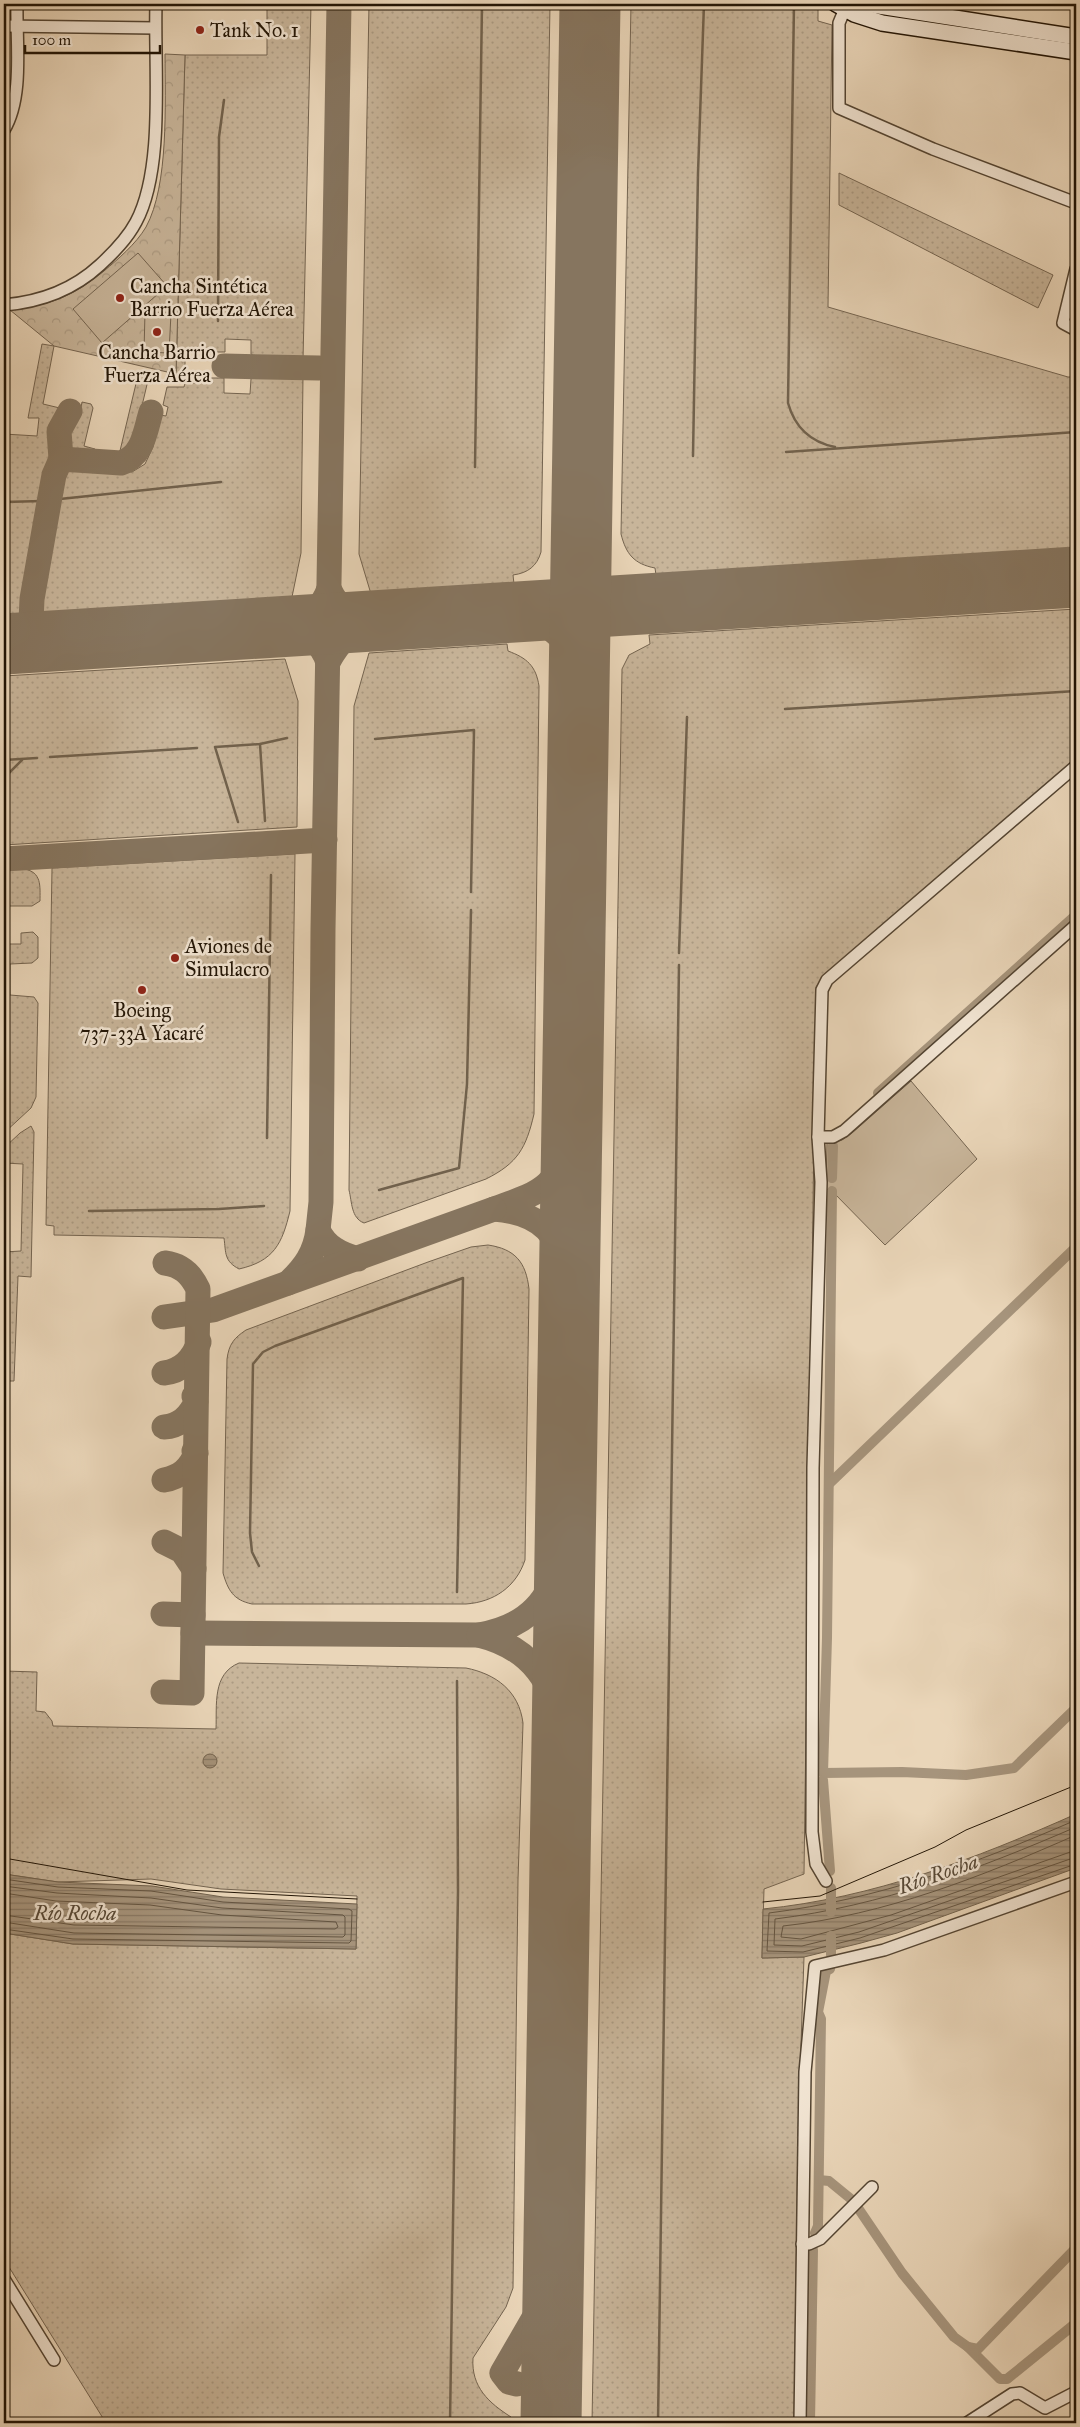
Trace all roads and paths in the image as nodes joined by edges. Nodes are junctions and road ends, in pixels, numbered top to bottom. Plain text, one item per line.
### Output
1 (18, 4) edge
2 (156, 4) edge
3 (866, 4) edge
4 (842, 6) edge
5 (4, 26) edge
6 (16, 26) junction
7 (155, 28) junction
8 (1076, 38) edge
9 (1076, 52) edge
10 (4, 130) edge
11 (1076, 203) edge
12 (1076, 269) edge
13 (4, 305) edge
14 (1076, 330) edge
15 (1076, 766) edge
16 (1076, 925) edge
17 (818, 1137) junction
18 (826, 1880) dead end
19 (1076, 1882) edge
20 (872, 2187) dead end
21 (802, 2244) junction
22 (4, 2279) edge
23 (8, 2295) edge
24 (54, 2360) dead end
25 (1076, 2392) edge
26 (800, 2423) edge
27 (967, 2423) edge

1 - 6 street
2 - 7 street
3 - 8 main road
4 - 9 main road
4 - 11 street
5 - 6 street
6 - 7 street
6 - 10 street
7 - 13 street
12 - 14 street
15 - 17 street
16 - 17 street
17 - 18 street
19 - 21 street
20 - 21 street
21 - 26 street
22 - 23 street
23 - 24 street
25 - 27 street

